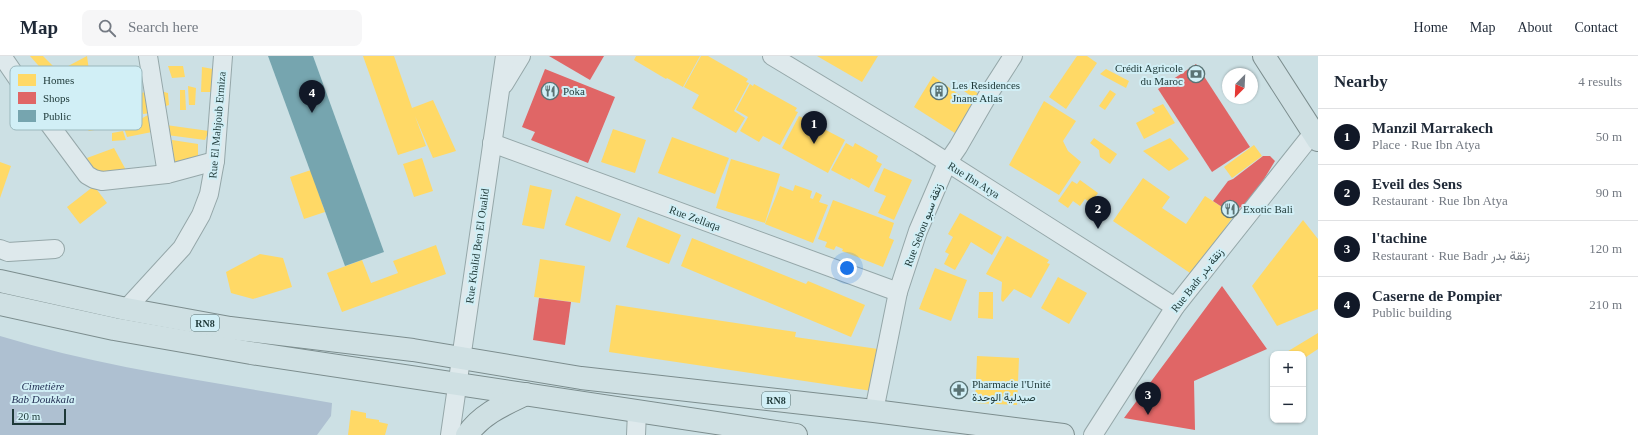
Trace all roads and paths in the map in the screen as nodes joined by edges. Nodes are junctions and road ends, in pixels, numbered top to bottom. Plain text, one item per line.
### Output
1 (2, 56) edge
2 (148, 56) edge
3 (223, 56) edge
4 (505, 56) edge
5 (521, 56) edge
6 (772, 56) edge
7 (1013, 56) edge
8 (1264, 56) edge
9 (10, 68) edge
10 (501, 90) junction
11 (54, 130) edge
12 (1316, 137) edge
13 (492, 143) junction
14 (215, 161) junction
15 (947, 163) junction
16 (167, 174) junction
17 (0, 248) edge
18 (56, 249) dead end
19 (0, 281) edge
20 (898, 292) junction
21 (0, 304) edge
22 (1175, 307) junction
23 (126, 309) junction
24 (462, 358) junction
25 (457, 385) junction
26 (526, 394) junction
27 (874, 411) junction
28 (637, 412) junction
29 (450, 435) edge
30 (467, 435) edge
31 (636, 435) edge
32 (796, 435) edge
33 (1063, 435) edge
34 (1093, 435) edge

1 - 9 street
2 - 16 street
3 - 14 street, Rue El Mahjoub Ermiza
4 - 10 street, Rue Khalid Ben El Oualid
5 - 10 street
6 - 15 street, Rue Ibn Atya
7 - 15 street, Rue Sebou زنقة سبو
8 - 12 main road
10 - 13 street, Rue Khalid Ben El Oualid
11 - 16 street
12 - 22 street, Rue Badr زنقة بدر
13 - 20 street, Rue Zellaqa
13 - 24 street, Rue Khalid Ben El Oualid
14 - 16 street
14 - 23 street, Rue El Mahjoub Ermiza
15 - 20 street, Rue Sebou زنقة سبو
15 - 22 street, Rue Ibn Atya
17 - 18 street
19 - 23 main road, RN8
20 - 27 street, Rue Sebou زنقة سبو
21 - 25 main road, RN8
22 - 34 street, Rue Badr زنقة بدر
23 - 24 main road, RN8
24 - 25 street, Rue Khalid Ben El Oualid
24 - 27 main road, RN8
25 - 26 main road, RN8
25 - 29 street, Rue Khalid Ben El Oualid
26 - 28 main road, RN8
26 - 30 main road
27 - 33 main road, RN8
28 - 31 street
28 - 32 main road, RN8

